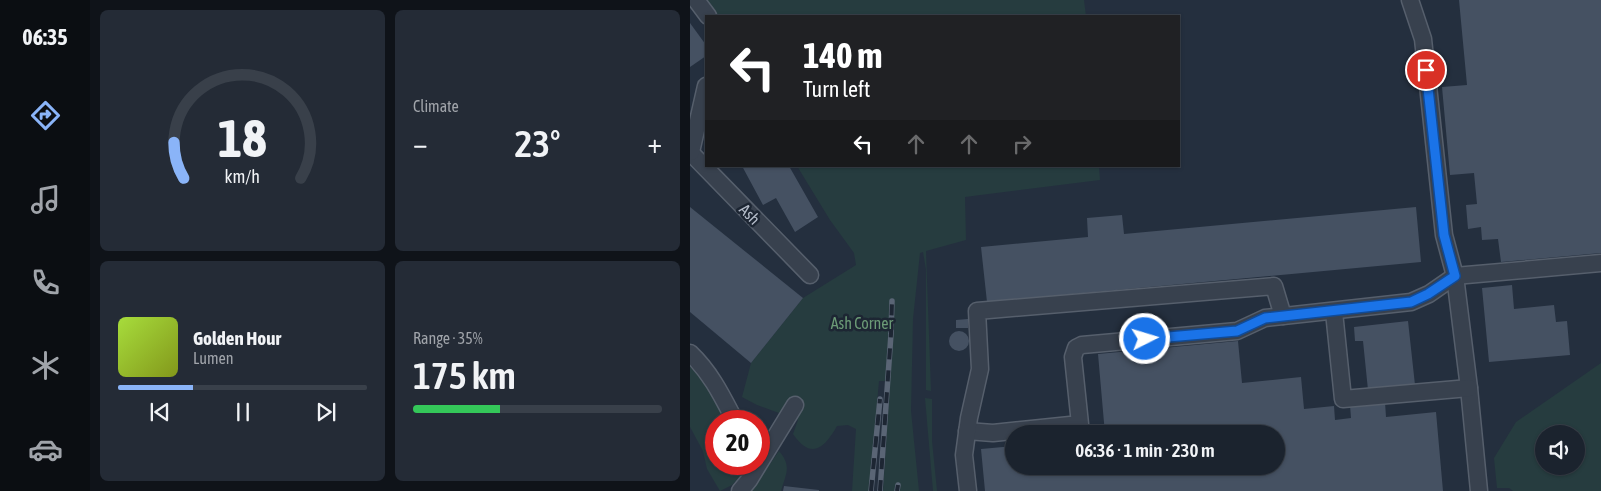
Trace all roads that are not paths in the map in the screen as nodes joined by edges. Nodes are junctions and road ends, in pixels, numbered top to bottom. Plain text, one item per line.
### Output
1 (696, 0) edge
2 (1410, 0) edge
3 (707, 15) edge
4 (705, 90) edge
5 (690, 152) edge
6 (1601, 263) edge
7 (810, 275) dead end
8 (1455, 276) junction
9 (1334, 312) junction
10 (1284, 316) junction
11 (690, 353) edge
12 (1469, 388) junction
13 (795, 405) dead end
14 (729, 410) edge
15 (967, 431) junction
16 (770, 441) edge
17 (749, 475) edge
18 (740, 491) edge
19 (968, 491) edge
20 (1479, 491) edge

1 - 3 street
2 - 8 street
4 - 5 street
5 - 7 street, Ash
6 - 8 street
8 - 9 street
8 - 12 street
9 - 10 street
9 - 12 street
10 - 15 street
10 - 15 street
11 - 14 street
12 - 20 street
13 - 16 street
15 - 19 street
17 - 18 street

